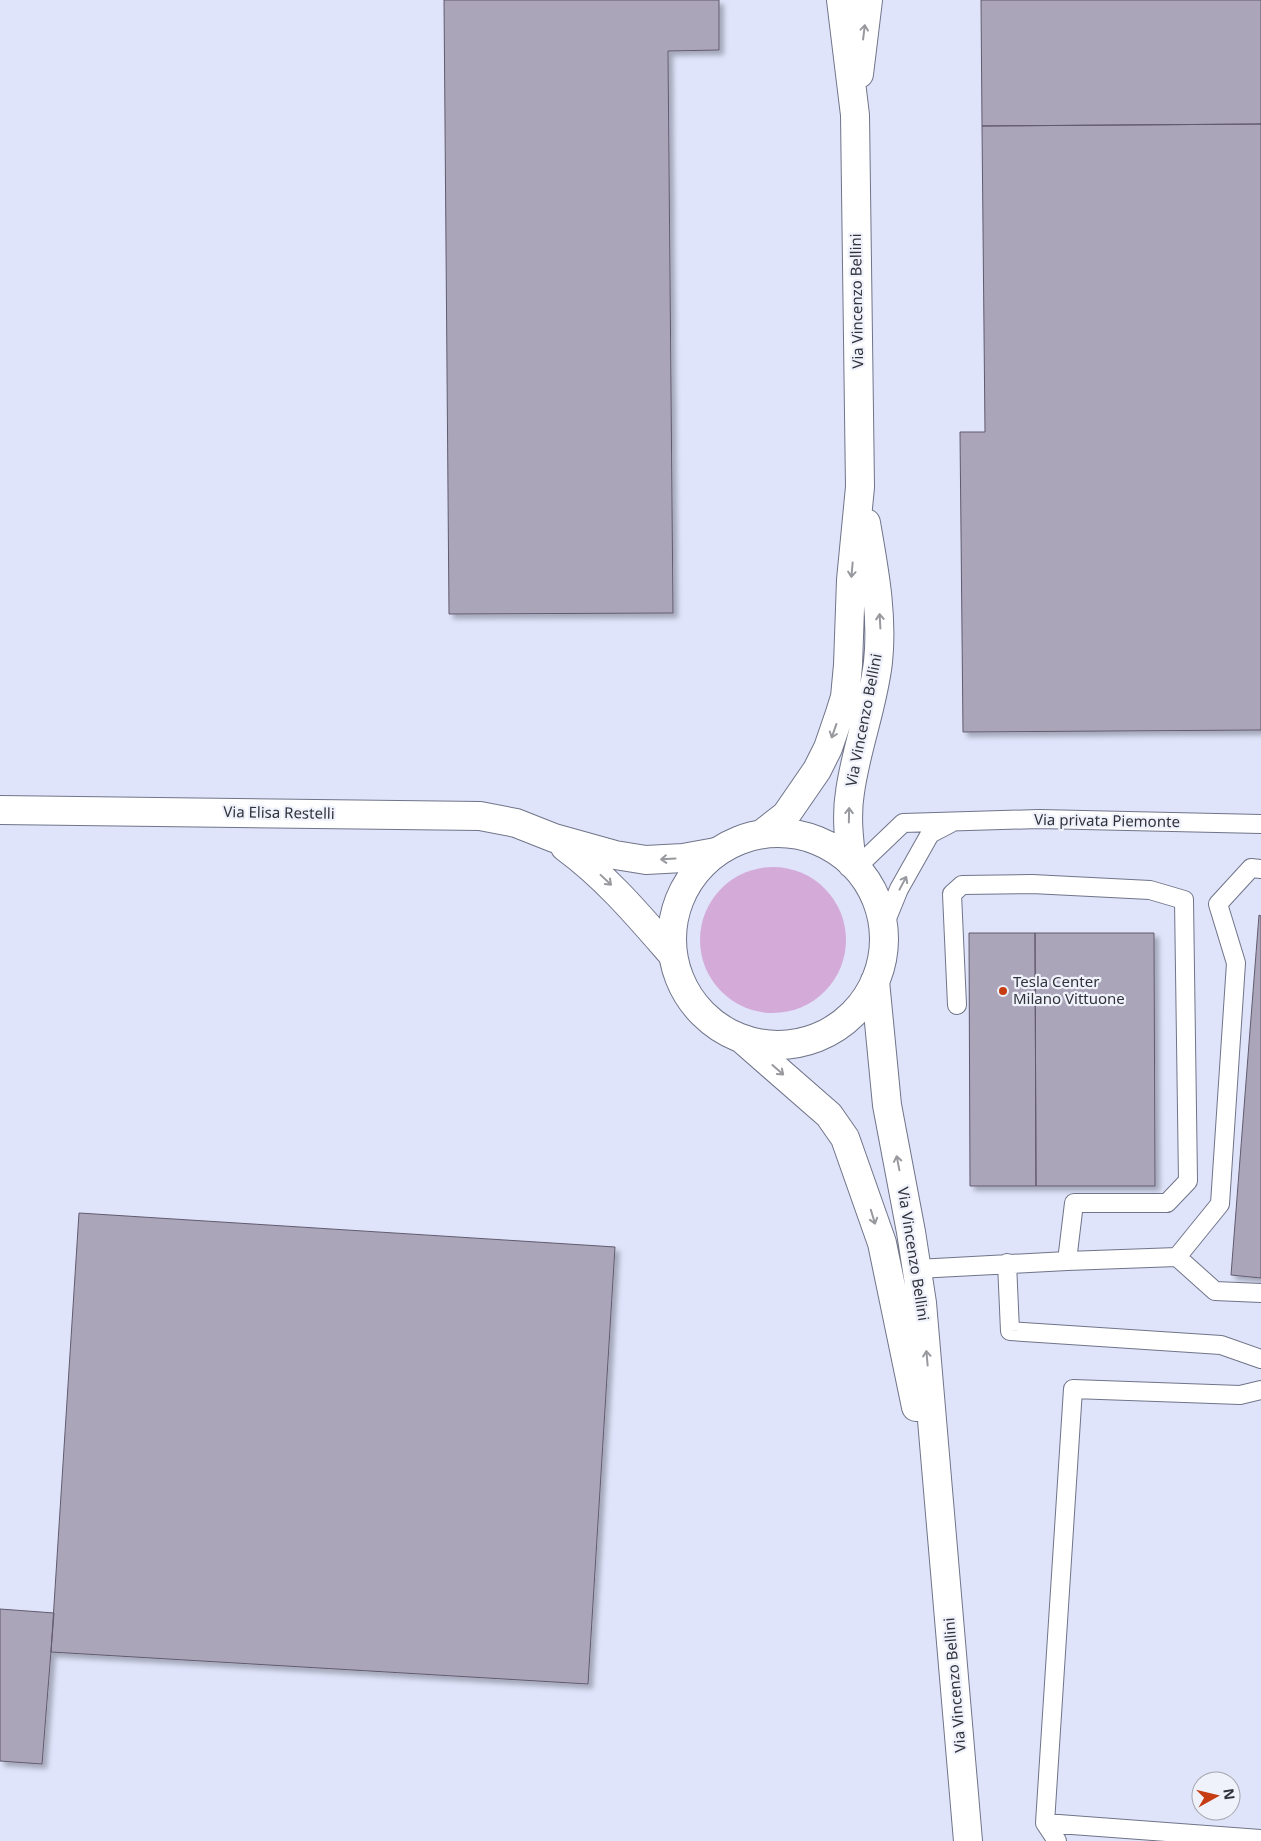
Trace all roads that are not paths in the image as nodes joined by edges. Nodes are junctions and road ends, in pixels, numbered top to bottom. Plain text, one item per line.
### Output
1 (841, 0) edge
2 (868, 0) edge
3 (855, 115) junction
4 (860, 487) junction
5 (0, 810) edge
6 (953, 822) junction
7 (1261, 824) edge
8 (763, 833) junction
9 (554, 838) junction
10 (716, 852) junction
11 (854, 866) junction
12 (1261, 869) edge
13 (883, 928) junction
14 (672, 954) junction
15 (874, 981) junction
16 (956, 1005) dead end
17 (741, 1038) junction
18 (1177, 1257) junction
19 (1067, 1261) junction
20 (1007, 1263) junction
21 (917, 1269) junction
22 (1261, 1293) edge
23 (1261, 1359) edge
24 (1261, 1390) edge
25 (941, 1528) junction
26 (1045, 1823) junction
27 (1261, 1839) edge
28 (968, 1841) edge
29 (1057, 1841) edge

1 - 3 street, Via Vincenzo Bellini
3 -> 2 street, Via Vincenzo Bellini
3 - 4 street, Via Vincenzo Bellini
4 -> 8 street, Via Vincenzo Bellini
11 -> 4 street, Via Vincenzo Bellini
5 - 9 street, Via Elisa Restelli
6 - 7 lane, Via privata Piemonte
6 - 11 lane, Via privata Piemonte
13 -> 6 lane, Via privata Piemonte
8 - 10 street, Via Vincenzo Bellini
8 - 11 street, Via Vincenzo Bellini
10 -> 9 street, Via Elisa Restelli
9 -> 14 street, Via Elisa Restelli
10 - 14 street, Via Vincenzo Bellini
11 - 13 street, Via Vincenzo Bellini
12 - 18 lane
13 - 15 street, Via Vincenzo Bellini
14 - 17 street, Via Vincenzo Bellini
15 - 17 street, Via Vincenzo Bellini
21 -> 15 street, Via Vincenzo Bellini
16 - 19 lane
17 -> 25 street, Via Vincenzo Bellini
18 - 19 lane
18 - 22 lane
19 - 20 lane
20 - 21 lane
20 - 23 lane
25 -> 21 street, Via Vincenzo Bellini
24 - 26 lane
25 - 28 street, Via Vincenzo Bellini
26 - 27 lane
26 - 29 lane

